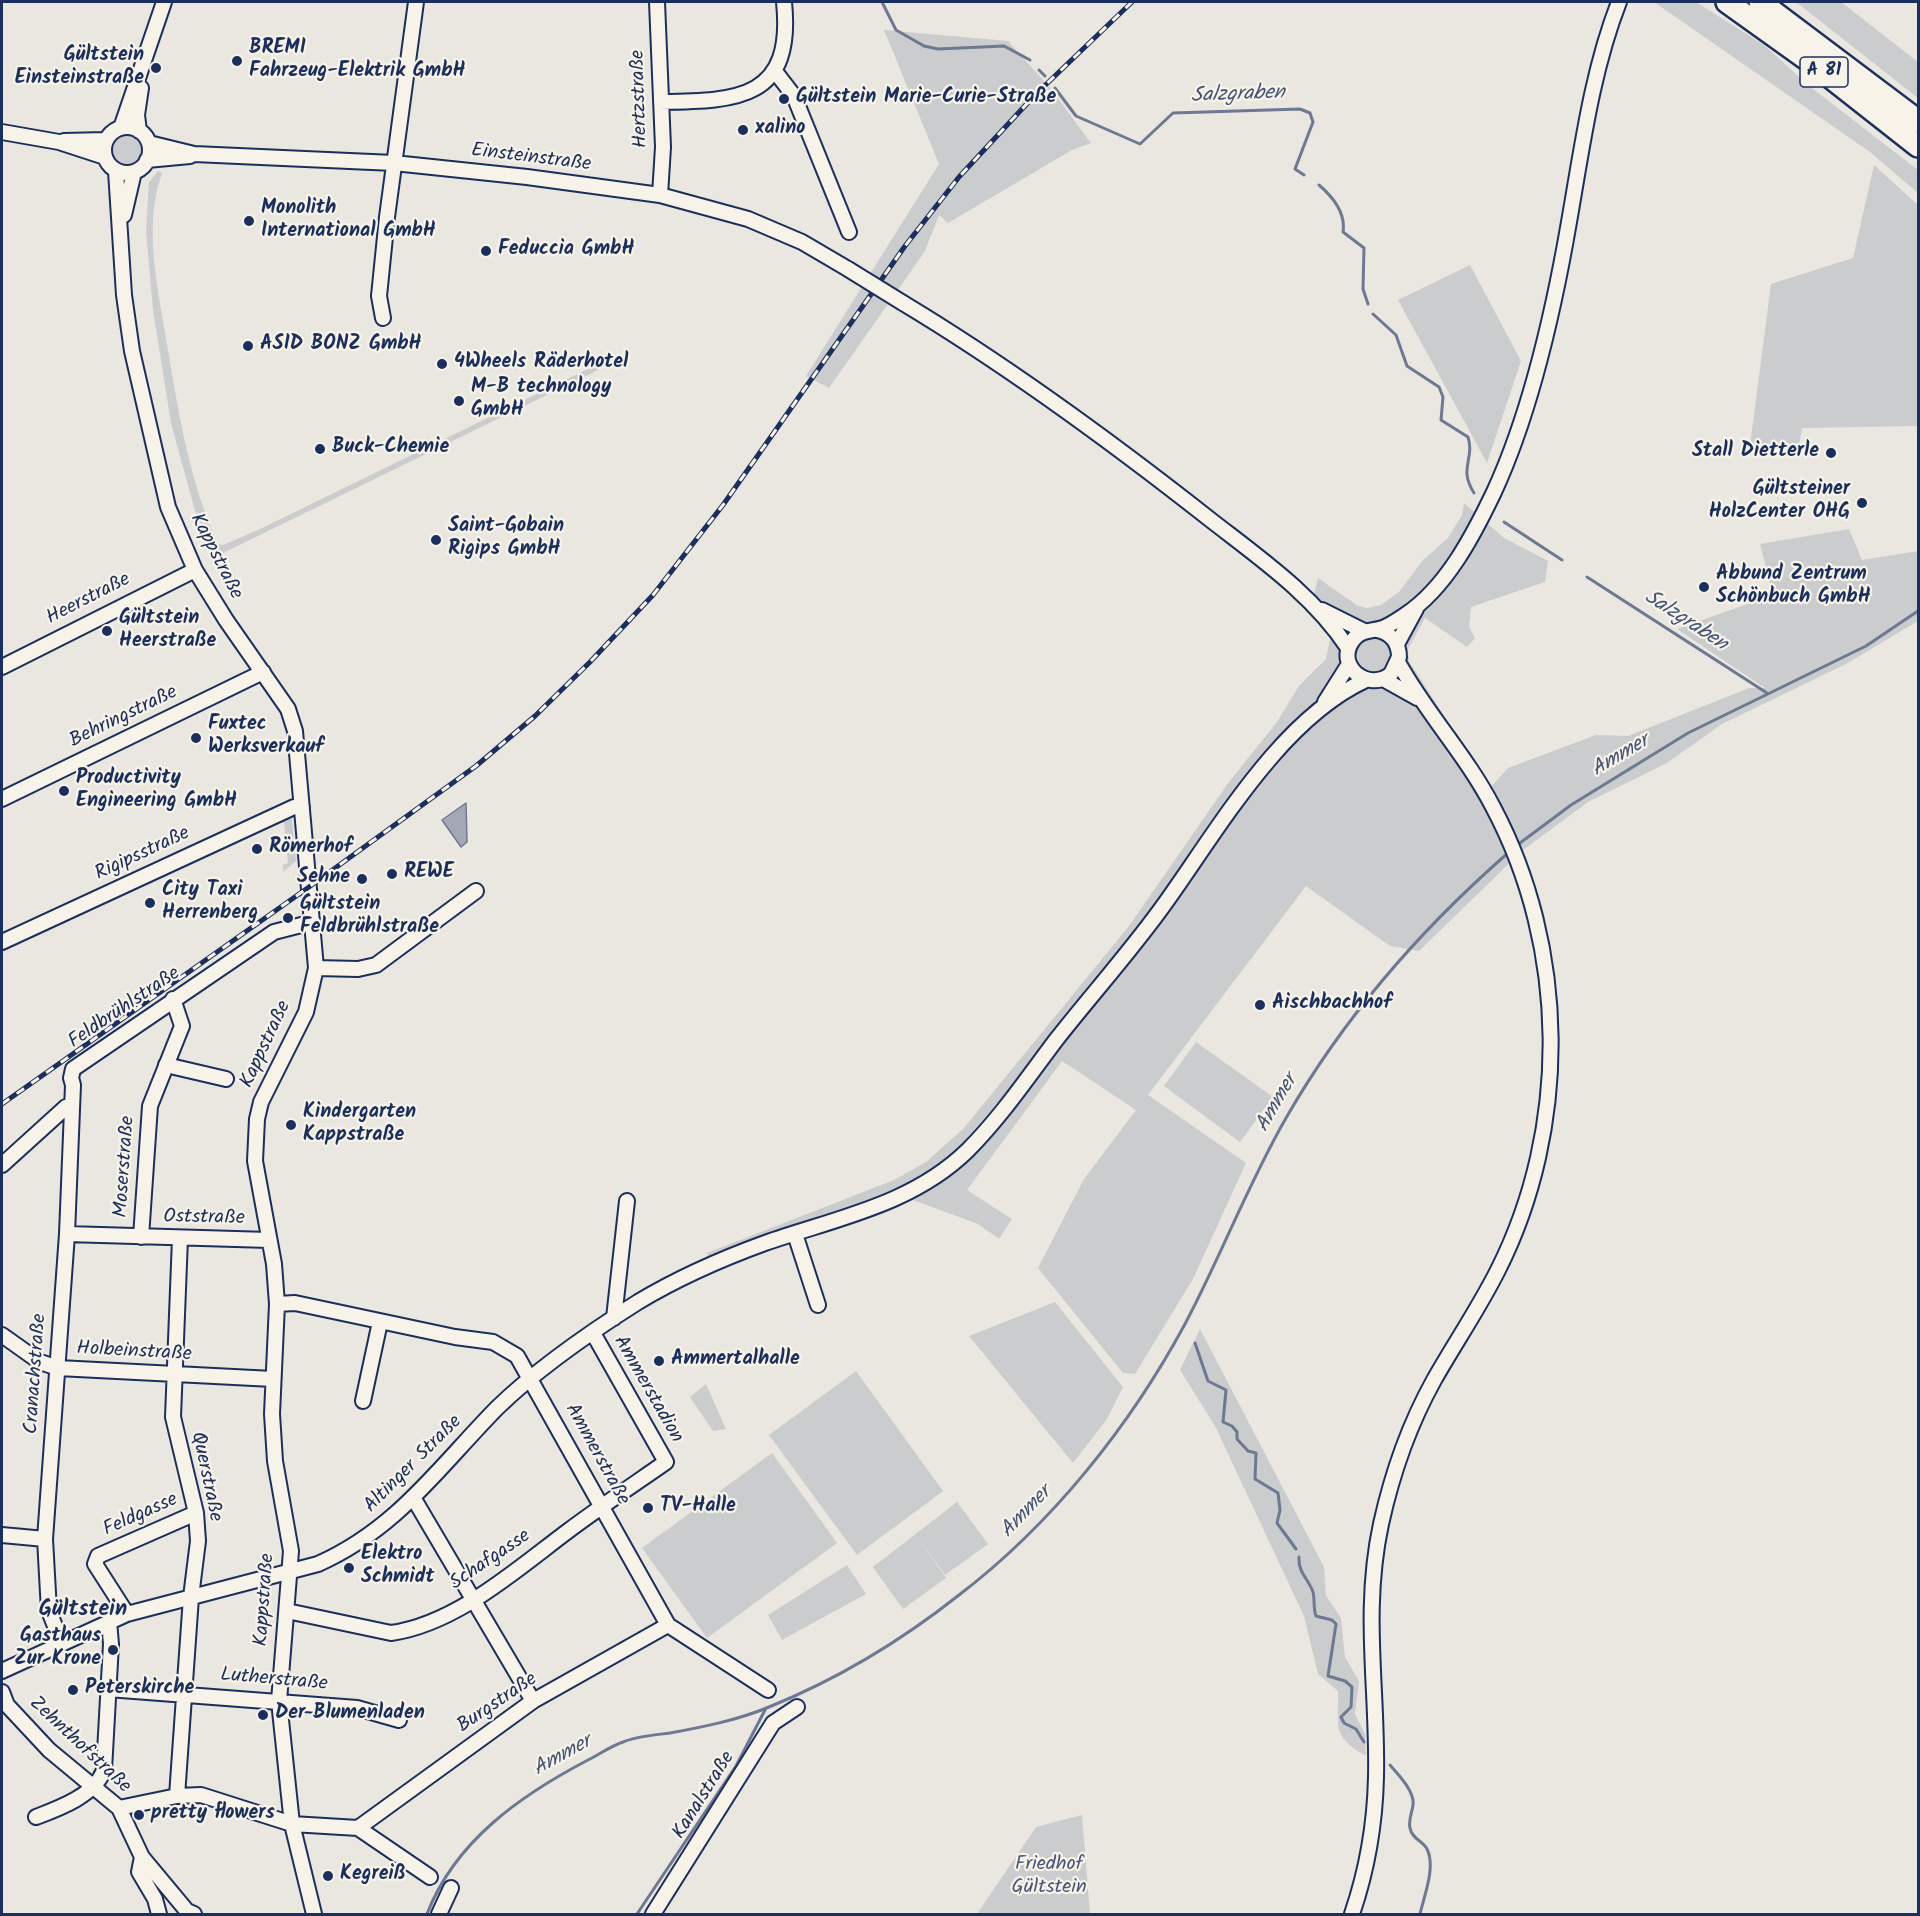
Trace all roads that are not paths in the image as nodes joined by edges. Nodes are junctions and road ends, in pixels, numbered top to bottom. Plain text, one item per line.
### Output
1 (164, 2) edge
2 (416, 2) edge
3 (657, 2) edge
4 (784, 2) edge
5 (1619, 2) edge
6 (1727, 2) edge
7 (1760, 2) edge
8 (774, 70) junction
9 (141, 74) junction
10 (661, 102) junction
11 (1918, 121) edge
12 (121, 128) junction
13 (139, 131) junction
14 (2, 132) edge
15 (106, 140) junction
16 (59, 142) junction
17 (148, 143) junction
18 (1918, 146) edge
19 (194, 154) junction
20 (105, 157) junction
21 (147, 160) junction
22 (394, 163) junction
23 (116, 171) junction
24 (134, 172) junction
25 (660, 195) junction
26 (121, 225) junction
27 (849, 232) dead end
28 (383, 318) dead end
29 (195, 570) junction
30 (1317, 608) junction
31 (1416, 608) junction
32 (1370, 630) junction
33 (1397, 644) junction
34 (1348, 648) junction
35 (1398, 662) junction
36 (1349, 664) junction
37 (2, 667) edge
38 (263, 672) junction
39 (1383, 679) junction
40 (1366, 680) junction
41 (1419, 699) junction
42 (1324, 704) junction
43 (2, 799) edge
44 (302, 807) junction
45 (476, 891) dead end
46 (313, 922) junction
47 (2, 942) edge
48 (316, 968) junction
49 (173, 999) junction
50 (166, 1065) junction
51 (226, 1079) dead end
52 (72, 1105) junction
53 (2, 1165) edge
54 (627, 1201) dead end
55 (67, 1234) junction
56 (795, 1234) junction
57 (141, 1237) junction
58 (180, 1238) junction
59 (269, 1240) junction
60 (277, 1304) junction
61 (818, 1305) dead end
62 (614, 1318) junction
63 (380, 1322) junction
64 (593, 1333) junction
65 (2, 1335) edge
66 (58, 1368) junction
67 (173, 1375) junction
68 (531, 1378) junction
69 (273, 1379) junction
70 (363, 1401) dead end
71 (414, 1499) junction
72 (602, 1505) junction
73 (196, 1513) junction
74 (2, 1534) edge
75 (45, 1539) junction
76 (292, 1571) junction
77 (191, 1597) junction
78 (474, 1601) junction
79 (287, 1611) junction
80 (127, 1614) junction
81 (109, 1621) junction
82 (668, 1625) junction
83 (62, 1644) junction
84 (2, 1671) edge
85 (108, 1689) junction
86 (768, 1690) dead end
87 (2, 1692) edge
88 (184, 1694) junction
89 (279, 1701) junction
90 (533, 1701) junction
91 (797, 1707) dead end
92 (399, 1720) dead end
93 (91, 1786) junction
94 (177, 1796) junction
95 (119, 1808) junction
96 (36, 1817) dead end
97 (292, 1824) junction
98 (358, 1828) junction
99 (142, 1857) junction
100 (430, 1877) dead end
101 (451, 1888) dead end
102 (159, 1914) edge
103 (194, 1914) edge
104 (314, 1914) edge
105 (439, 1914) edge
106 (653, 1914) edge
107 (1352, 1914) edge

1 - 9 street
2 - 22 street
3 - 10 street, Hertzstraße
4 - 8 street
5 - 31 street
6 - 18 highway, A 81
7 - 11 highway, A 81
8 - 10 street
8 - 27 street
9 - 12 street
9 - 13 street
10 - 25 street, Hertzstraße
12 - 13 street
12 - 15 street
13 - 17 street
14 - 16 street
15 - 16 street
15 - 20 street
16 - 20 street
17 - 19 street, Einsteinstraße
17 - 21 street
19 - 21 street, Einsteinstraße
19 - 22 street, Einsteinstraße
20 - 23 street
21 - 24 street
22 - 25 street, Einsteinstraße
22 - 28 street
23 - 24 street
23 - 26 street, Kappstraße
24 - 26 street, Kappstraße
25 - 30 street, Einsteinstraße, bridge
26 - 29 street, Kappstraße
29 - 37 street, Heerstraße
29 - 38 street, Kappstraße
30 - 32 street
30 - 34 street
31 - 32 street
31 - 33 street
32 - 33 street
32 - 34 street
33 - 35 street
34 - 36 street
35 - 39 street
35 - 41 street
36 - 40 street
36 - 42 street
38 - 43 street, Behringstraße
38 - 44 street, Kappstraße
39 - 40 street
39 - 41 street
40 - 42 street
41 - 107 street
42 - 56 street, Altinger Straße
44 - 46 street, Kappstraße
44 - 47 street, Rigipsstraße
45 - 48 street
46 - 48 street, Kappstraße
46 - 49 street, Feldbrühlstraße
48 - 59 street, Kappstraße
49 - 50 street, Moserstraße
49 - 52 street, Feldbrühlstraße
50 - 51 street
50 - 57 street, Moserstraße
52 - 53 street
52 - 55 street, Cranachstraße
54 - 62 street
55 - 57 street, Oststraße
55 - 66 street, Cranachstraße
56 - 61 street
56 - 62 street, Altinger Straße
57 - 58 street, Oststraße
58 - 59 street, Oststraße
58 - 67 street, Querstraße
59 - 60 street, Kappstraße
60 - 63 street, Ammerstraße
60 - 69 street, Kappstraße
62 - 64 street, Altinger Straße
63 - 68 street, Ammerstraße
63 - 70 street
64 - 68 street, Altinger Straße
64 - 72 street, Ammerstadion
65 - 66 street, Holbeinstraße
66 - 67 street, Holbeinstraße
66 - 75 street, Cranachstraße
67 - 69 street, Holbeinstraße
67 - 73 street, Querstraße
68 - 71 street, Altinger Straße
68 - 72 street, Ammerstraße
69 - 76 street, Kappstraße
71 - 76 street, Altinger Straße
71 - 78 street
72 - 78 street, Schafgasse
72 - 82 street, Ammerstraße
73 - 77 street, Querstraße
73 - 80 street, Feldgasse
74 - 75 street
75 - 83 street, Cranachstraße
76 - 77 street, Altinger Straße
76 - 79 street, Kappstraße
77 - 80 street, Altinger Straße
77 - 88 street, Querstraße
78 - 79 street, Schafgasse
78 - 90 street
79 - 89 street, Kappstraße
80 - 81 street, Altinger Straße
81 - 83 street, Altinger Straße
81 - 85 street
82 - 86 street, Ammerstraße
82 - 90 street, Burgstraße
83 - 84 street, Altinger Straße
85 - 88 street, Lutherstraße
85 - 93 street
87 - 93 street, Zehnthofstraße
88 - 89 street, Lutherstraße
88 - 94 street, Querstraße
89 - 92 street, Lutherstraße
89 - 97 street, Kappstraße
90 - 98 street, Burgstraße
91 - 106 street, Kanalstraße
93 - 95 street, Zehnthofstraße
93 - 96 street
94 - 95 street
94 - 97 street
95 - 99 street, Zehnthofstraße
97 - 98 street
97 - 104 street, Kappstraße
98 - 100 street
99 - 102 street
99 - 103 street, Zehnthofstraße
101 - 105 street

